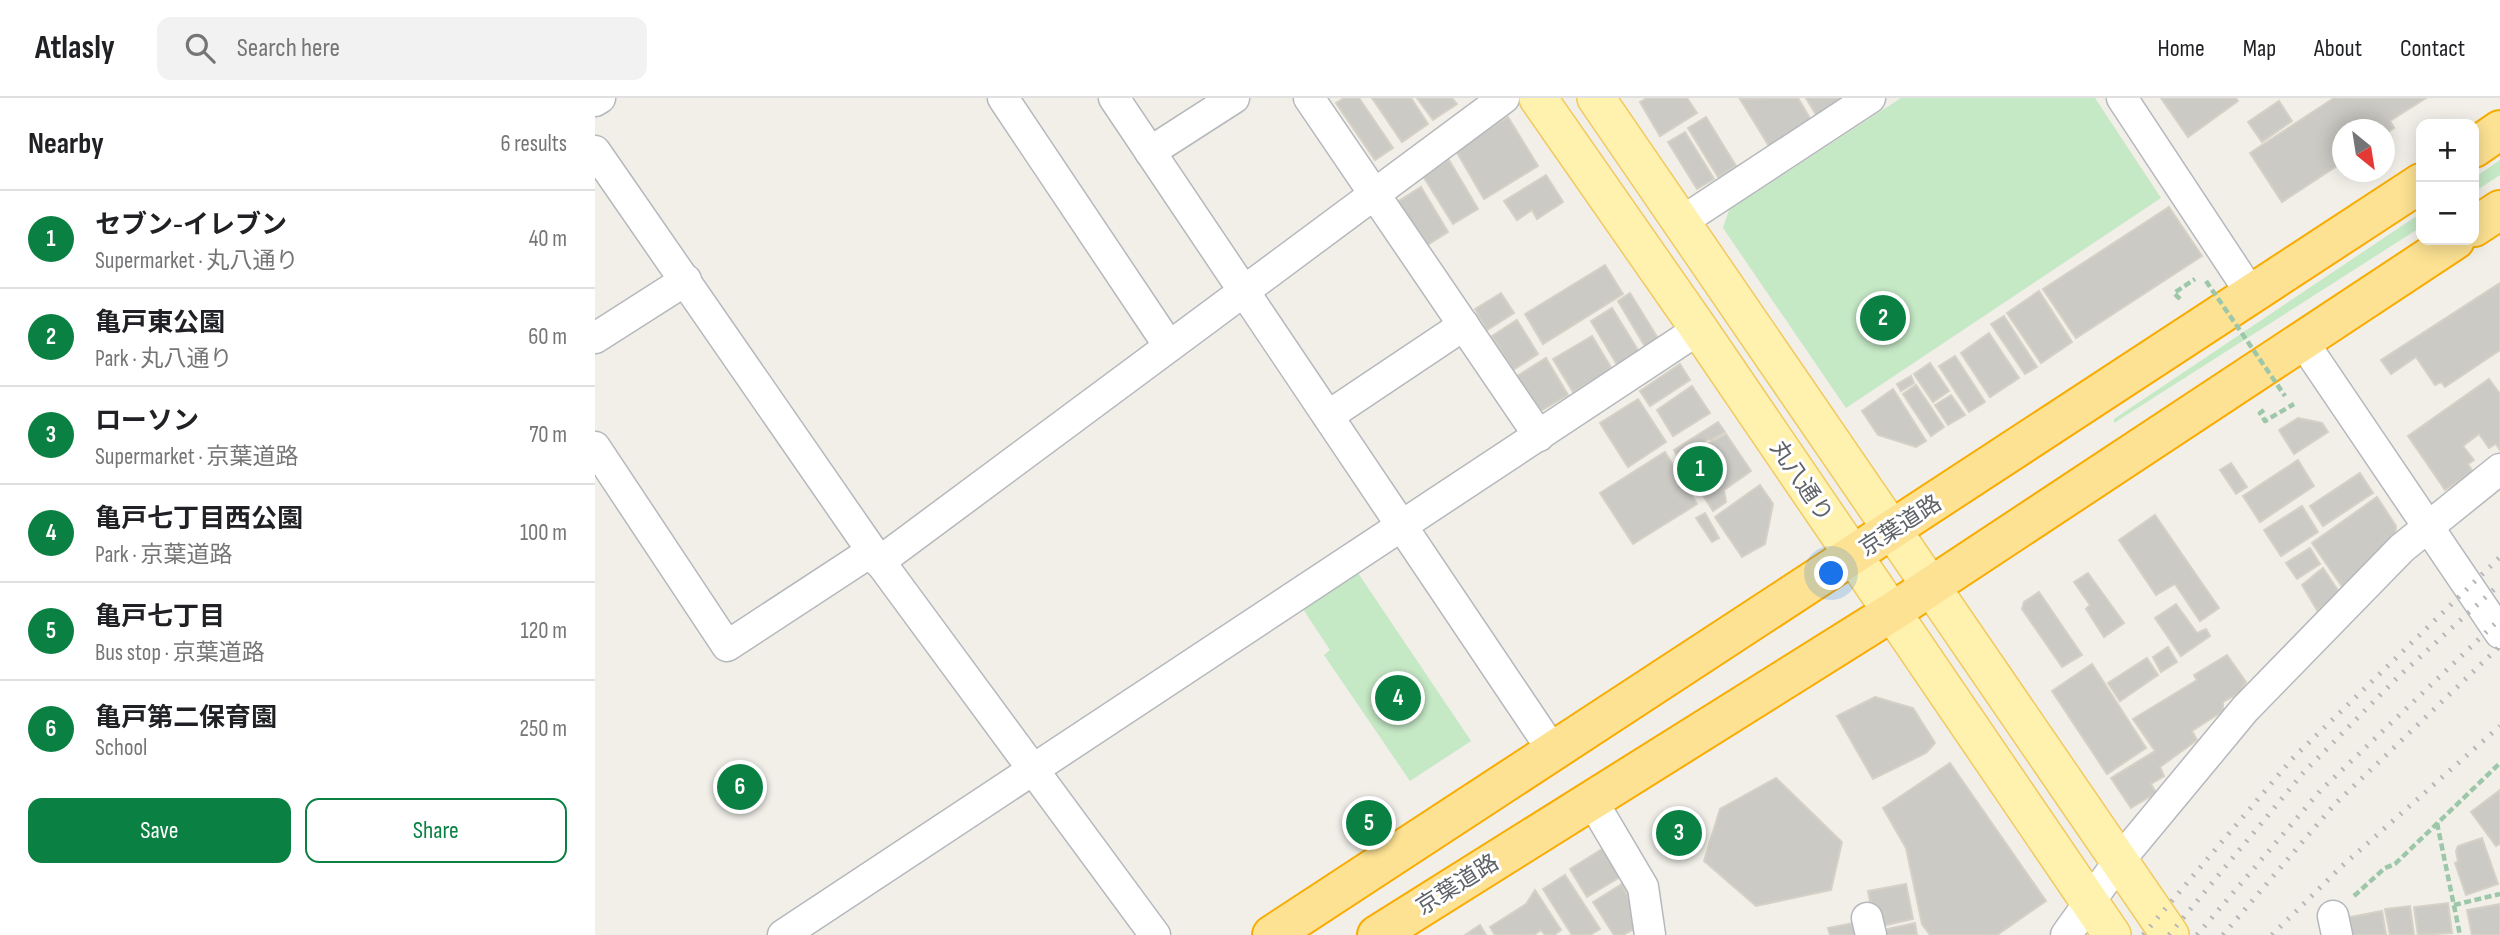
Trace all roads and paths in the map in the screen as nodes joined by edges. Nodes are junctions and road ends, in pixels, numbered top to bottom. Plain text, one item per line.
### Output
1 (600, 98) edge
2 (1003, 98) edge
3 (1114, 98) edge
4 (1234, 98) edge
5 (1308, 98) edge
6 (1504, 98) edge
7 (1538, 98) edge
8 (1596, 98) edge
9 (2122, 98) edge
10 (1865, 100) edge
11 (595, 101) edge
12 (2500, 130) edge
13 (2479, 145) edge
14 (595, 150) edge
15 (1150, 152) junction
16 (2416, 186) edge
17 (1374, 194) junction
18 (2500, 210) edge
19 (1681, 222) junction
20 (2479, 225) edge
21 (2448, 245) edge
22 (686, 279) junction
23 (2195, 279) dead end
24 (2197, 287) dead end
25 (1244, 291) junction
26 (2188, 294) dead end
27 (2252, 295) junction
28 (1464, 325) junction
29 (1699, 329) junction
30 (595, 338) edge
31 (2303, 342) junction
32 (1170, 346) junction
33 (2277, 401) dead end
34 (2291, 405) dead end
35 (2268, 407) dead end
36 (1328, 416) junction
37 (1539, 436) junction
38 (595, 447) edge
39 (2500, 469) edge
40 (1401, 526) junction
41 (2430, 527) junction
42 (1891, 531) junction
43 (875, 556) junction
44 (1853, 556) junction
45 (1930, 587) junction
46 (1892, 612) junction
47 (2500, 633) edge
48 (1553, 751) junction
49 (2500, 763) edge
50 (1032, 770) junction
51 (1591, 799) junction
52 (2437, 822) junction
53 (2119, 861) junction
54 (2500, 894) edge
55 (2089, 902) junction
56 (2453, 905) junction
57 (2335, 925) edge
58 (783, 935) edge
59 (1155, 935) edge
60 (1272, 935) edge
61 (1377, 935) edge
62 (1650, 935) edge
63 (2066, 935) edge
64 (2112, 935) edge
65 (2170, 935) edge
66 (2460, 935) edge

1 - 11 street
2 - 32 street
3 - 15 street
4 - 15 street
5 - 17 street
6 - 17 street
7 - 29 main road, 丸八通り
8 - 19 main road, 丸八通り
9 - 27 street
10 - 19 street
12 - 13 highway
14 - 22 street
15 - 25 street
16 - 27 highway, 京葉道路
17 - 25 street
17 - 28 street
18 - 20 highway
19 - 42 main road, 丸八通り
21 - 31 highway, 京葉道路
22 - 30 street
22 - 43 street
23 - 26 path
24 - 33 path, bridge
25 - 32 street
25 - 36 street
27 - 42 highway, 京葉道路
28 - 36 street
28 - 37 street
29 - 37 street
29 - 44 main road, 丸八通り
31 - 41 street
31 - 45 highway, 京葉道路
32 - 43 street
34 - 35 path
36 - 40 street
37 - 40 street
38 - 43 street
39 - 41 street
40 - 48 street
40 - 50 street
41 - 47 street
41 - 53 street
42 - 44 highway, 京葉道路
42 - 45 main road, 丸八通り
43 - 50 street
44 - 46 main road, 丸八通り
44 - 48 highway, 京葉道路
45 - 46 highway, 京葉道路
45 - 53 main road, 丸八通り
46 - 51 highway, 京葉道路
46 - 55 main road, 丸八通り
48 - 60 highway, 京葉道路
49 - 52 path
50 - 58 street
50 - 59 street
51 - 61 highway, 京葉道路
51 - 62 street
52 - 56 path
52 - 57 path
53 - 55 street
53 - 65 main road, 丸八通り
54 - 56 path
55 - 63 street
55 - 64 main road, 丸八通り
56 - 66 path

